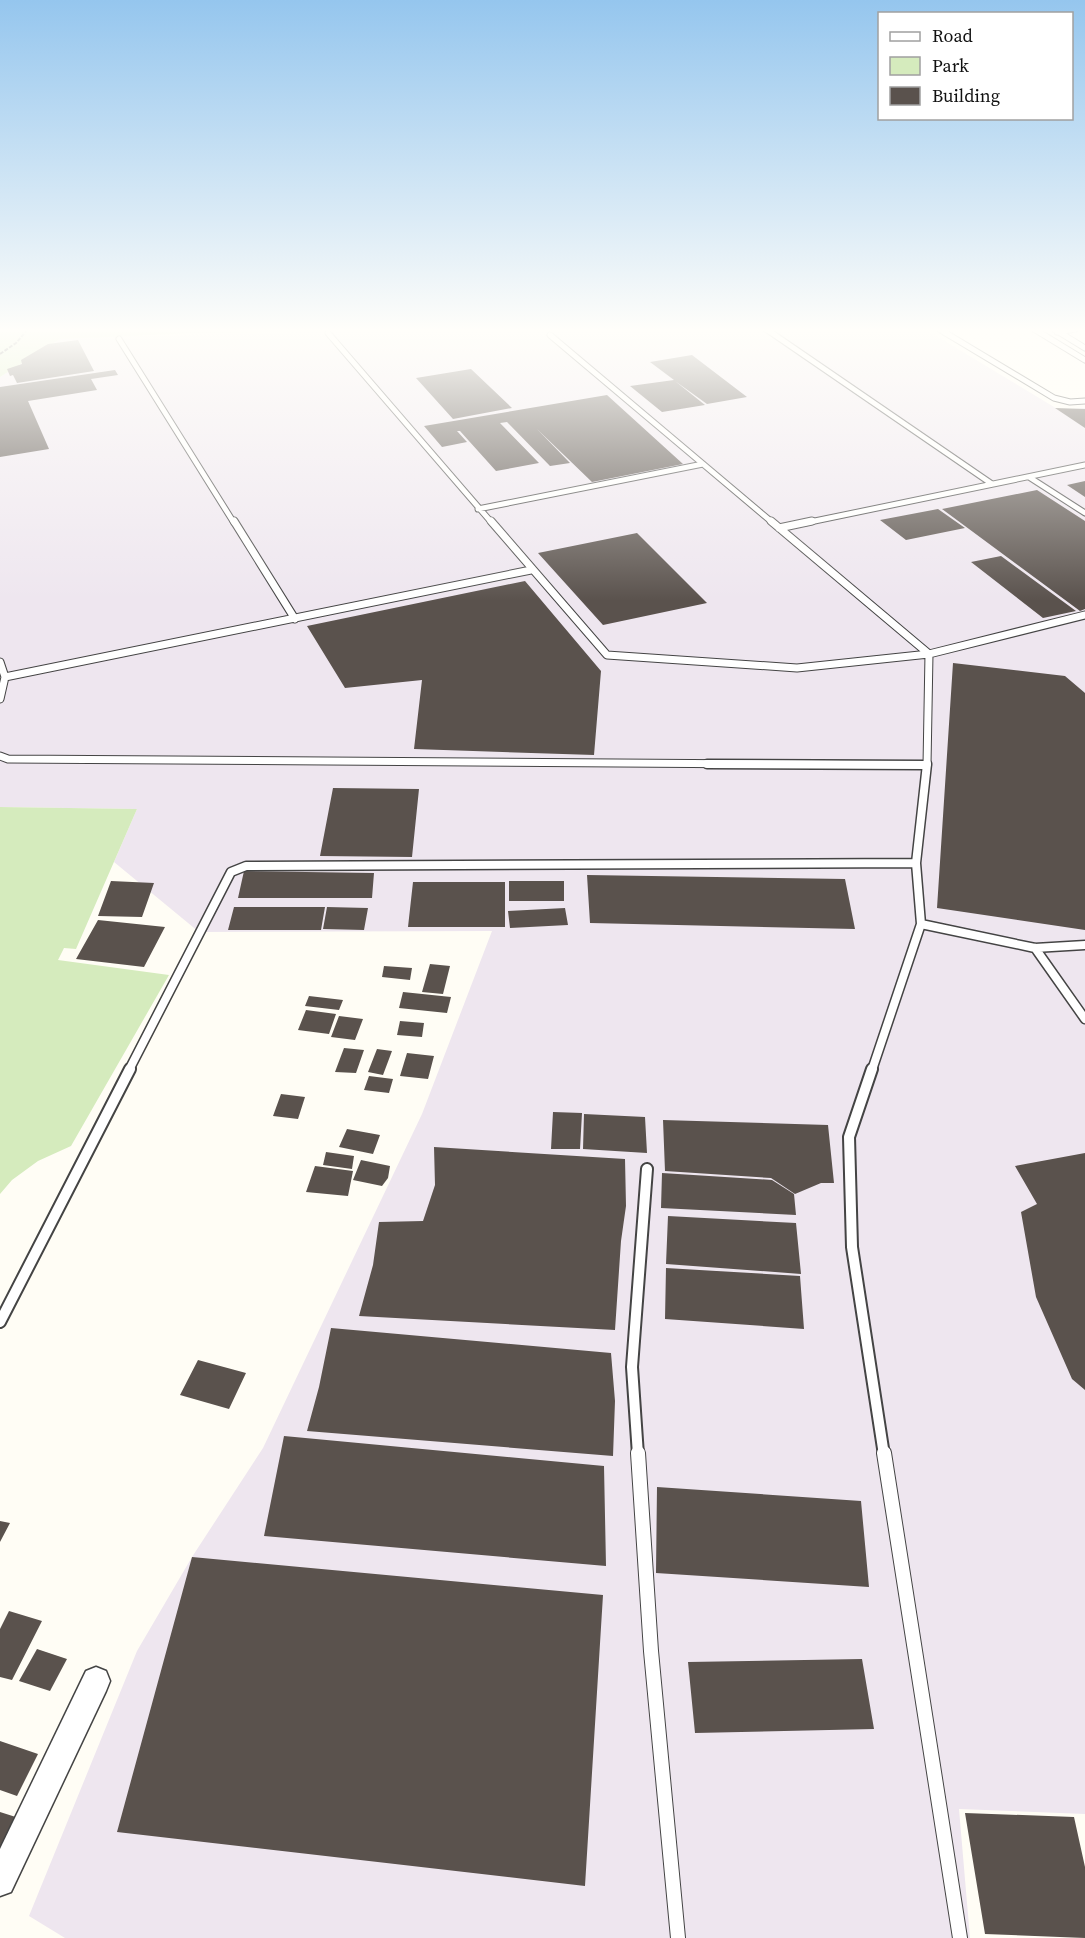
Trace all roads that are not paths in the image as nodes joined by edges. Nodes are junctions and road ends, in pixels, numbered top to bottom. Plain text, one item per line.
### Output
1 (170, 419) edge
2 (402, 419) edge
3 (650, 419) edge
4 (898, 419) edge
5 (703, 464) junction
6 (1085, 465) edge
7 (1029, 477) junction
8 (992, 484) junction
9 (478, 509) junction
10 (1085, 513) edge
11 (779, 528) junction
12 (531, 570) junction
13 (1085, 615) edge
14 (295, 619) junction
15 (929, 654) junction
16 (0, 662) edge
17 (5, 677) junction
18 (0, 699) edge
19 (0, 756) edge
20 (927, 765) junction
21 (916, 863) junction
22 (921, 924) junction
23 (1085, 945) edge
24 (1035, 948) junction
25 (1085, 1019) edge
26 (647, 1169) dead end
27 (0, 1322) edge
28 (96, 1681) dead end
29 (0, 1881) edge
30 (678, 1938) edge
31 (960, 1938) edge

1 - 14 lane
2 - 9 lane
3 - 5 lane
4 - 8 lane
5 - 9 lane
5 - 11 lane
6 - 7 lane
7 - 8 lane
7 - 10 lane
8 - 11 lane
9 - 12 lane
11 - 15 lane
12 - 14 lane
12 - 15 lane
13 - 15 lane
14 - 17 lane
15 - 20 lane
16 - 17 lane
17 - 18 lane
19 - 20 lane
20 - 21 lane
21 - 22 lane
21 - 27 lane
22 - 24 lane
22 - 31 lane
23 - 24 lane
24 - 25 lane
26 - 30 lane
28 - 29 street

